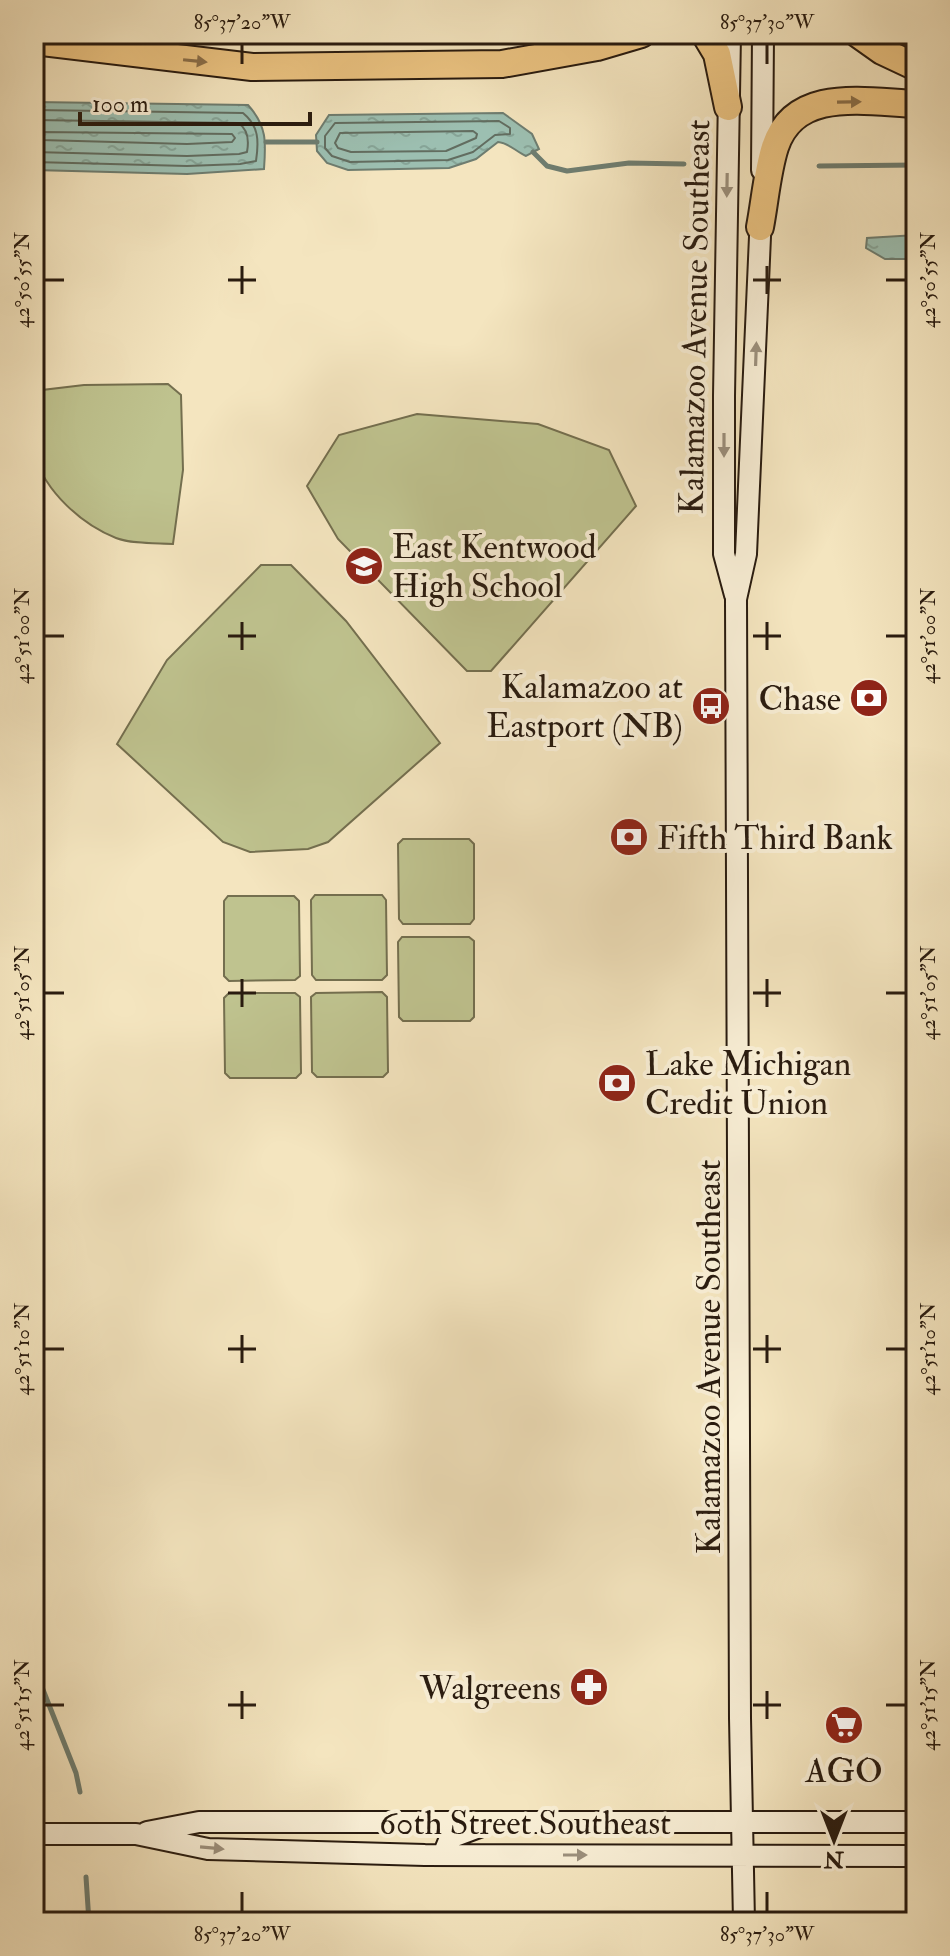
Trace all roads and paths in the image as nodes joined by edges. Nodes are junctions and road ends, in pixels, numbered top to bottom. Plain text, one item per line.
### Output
1 (583, 34) edge
2 (641, 34) edge
3 (705, 34) edge
4 (730, 34) edge
5 (763, 34) edge
6 (858, 34) edge
7 (34, 41) edge
8 (418, 65) junction
9 (916, 67) edge
10 (916, 104) edge
11 (728, 107) junction
12 (760, 227) junction
13 (736, 599) junction
14 (501, 1820) junction
15 (741, 1821) junction
16 (916, 1822) edge
17 (34, 1834) edge
18 (136, 1834) junction
19 (443, 1855) junction
20 (742, 1856) junction
21 (916, 1856) edge
22 (744, 1922) edge

1 - 8 highway
2 - 8 highway
3 - 11 highway
4 - 11 main road, Kalamazoo Avenue Southeast
5 - 12 main road, Kalamazoo Avenue Southeast
6 - 9 highway
7 -> 8 highway
12 -> 10 highway
11 -> 13 main road, Kalamazoo Avenue Southeast
13 -> 12 main road, Kalamazoo Avenue Southeast
13 - 15 main road, Kalamazoo Avenue Southeast
14 - 15 main road, 60th Street Southeast
14 - 18 main road, 60th Street Southeast
14 - 19 main road
15 - 16 main road, 60th Street Southeast
15 - 20 main road, Kalamazoo Avenue Southeast
17 - 18 main road, 60th Street Southeast
18 -> 19 main road, 60th Street Southeast
19 -> 20 main road, 60th Street Southeast
20 - 21 main road, 60th Street Southeast
20 - 22 main road, Kalamazoo Avenue Southeast

